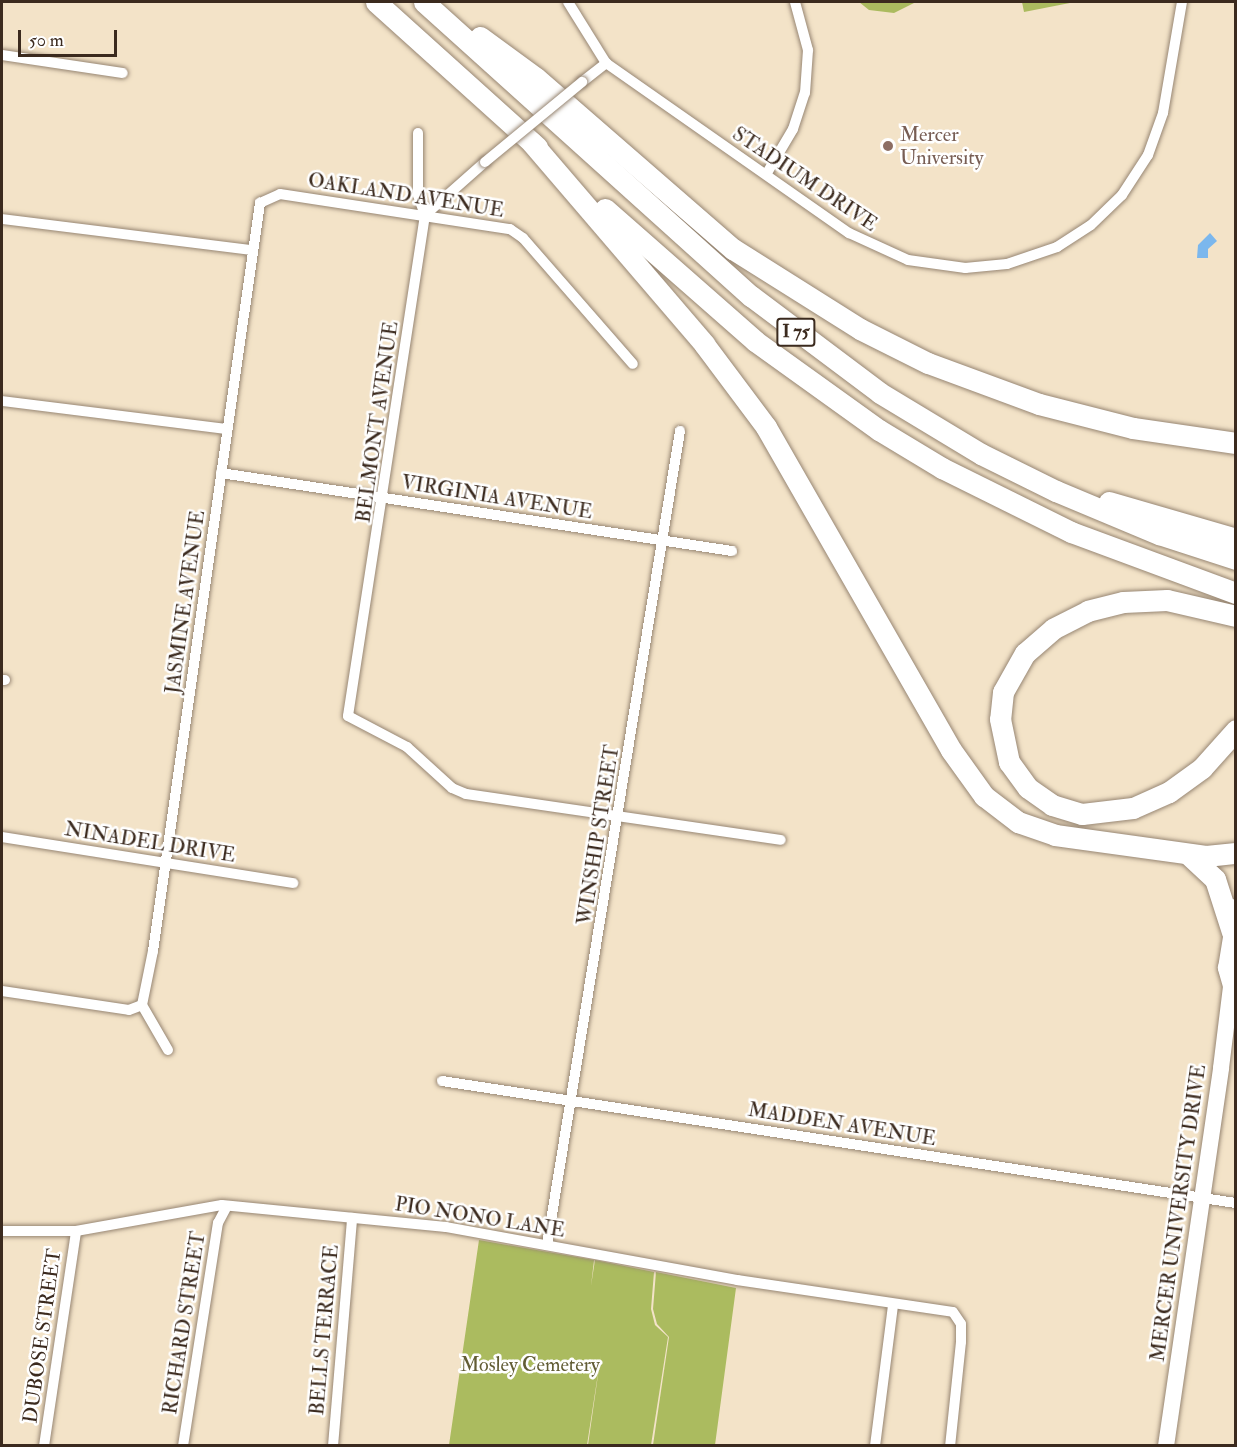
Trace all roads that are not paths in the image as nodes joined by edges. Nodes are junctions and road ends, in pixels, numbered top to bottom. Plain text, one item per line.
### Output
1 (376, 2) edge
2 (568, 2) edge
3 (795, 2) edge
4 (1182, 2) edge
5 (425, 3) edge
6 (2, 55) edge
7 (606, 63) junction
8 (123, 73) dead end
9 (418, 133) dead end
10 (532, 143) junction
11 (766, 173) junction
12 (260, 203) joint
13 (425, 215) junction
14 (2, 219) edge
15 (251, 250) junction
16 (633, 364) dead end
17 (2, 402) edge
18 (227, 429) junction
19 (680, 431) dead end
20 (1236, 443) edge
21 (221, 473) junction
22 (1056, 491) junction
23 (384, 497) junction
24 (1236, 538) edge
25 (664, 541) junction
26 (732, 551) dead end
27 (1236, 559) edge
28 (1236, 593) edge
29 (1236, 616) edge
30 (1236, 730) edge
31 (619, 817) junction
32 (2, 837) edge
33 (781, 840) dead end
34 (1236, 853) edge
35 (1188, 855) junction
36 (166, 863) junction
37 (293, 883) dead end
38 (1236, 907) edge
39 (1232, 932) junction
40 (1233, 984) edge
41 (2, 991) edge
42 (142, 1005) junction
43 (168, 1050) dead end
44 (442, 1081) dead end
45 (573, 1101) junction
46 (1200, 1198) junction
47 (1236, 1203) edge
48 (226, 1208) junction
49 (352, 1218) junction
50 (2, 1231) edge
51 (76, 1231) junction
52 (548, 1245) junction
53 (893, 1306) junction
54 (44, 1446) edge
55 (183, 1446) edge
56 (333, 1446) edge
57 (875, 1446) edge
58 (950, 1446) edge
59 (1166, 1446) edge

1 - 10 highway, I 75
2 - 7 street
3 - 11 street
4 - 11 street, STADIUM DRIVE
5 - 20 highway
5 - 22 highway, I 75
6 - 8 street
7 - 11 street, STADIUM DRIVE
7 - 13 street, bridge
9 - 13 street, BELMONT AVENUE
10 - 28 highway, I 75
10 - 35 highway
12 - 13 street, OAKLAND AVENUE
12 - 15 street, JASMINE AVENUE
13 - 16 street, OAKLAND AVENUE
13 - 23 street, BELMONT AVENUE
14 - 15 street
15 - 18 street, JASMINE AVENUE
17 - 18 street
18 - 21 street, JASMINE AVENUE
19 - 25 street, WINSHIP STREET
21 - 23 street, VIRGINIA AVENUE
21 - 36 street, JASMINE AVENUE
22 - 24 highway
22 - 27 highway, I 75
23 - 25 street, VIRGINIA AVENUE
23 - 31 street, BELMONT AVENUE
25 - 26 street, VIRGINIA AVENUE
25 - 31 street, WINSHIP STREET
29 - 30 highway
31 - 33 street
31 - 45 street, WINSHIP STREET
32 - 36 street, NINADEL DRIVE
34 - 35 highway
35 - 39 highway
36 - 37 street, NINADEL DRIVE
36 - 42 street, JASMINE AVENUE
38 - 39 main road, MERCER UNIVERSITY DRIVE
39 - 40 main road, MERCER UNIVERSITY DRIVE
40 - 46 main road, MERCER UNIVERSITY DRIVE
41 - 42 street
42 - 43 street
44 - 45 street, MADDEN AVENUE
45 - 46 street, MADDEN AVENUE
45 - 52 street, WINSHIP STREET
46 - 47 street, MADDEN AVENUE
46 - 59 main road, MERCER UNIVERSITY DRIVE
48 - 49 street, PIO NONO LANE
48 - 51 street, PIO NONO LANE
48 - 55 street, RICHARD STREET
49 - 52 street, PIO NONO LANE
49 - 56 street, BELLS TERRACE
50 - 51 street, PIO NONO LANE
51 - 54 street, DUBOSE STREET
52 - 53 street, PIO NONO LANE
53 - 57 street
53 - 58 street, PIO NONO LANE

